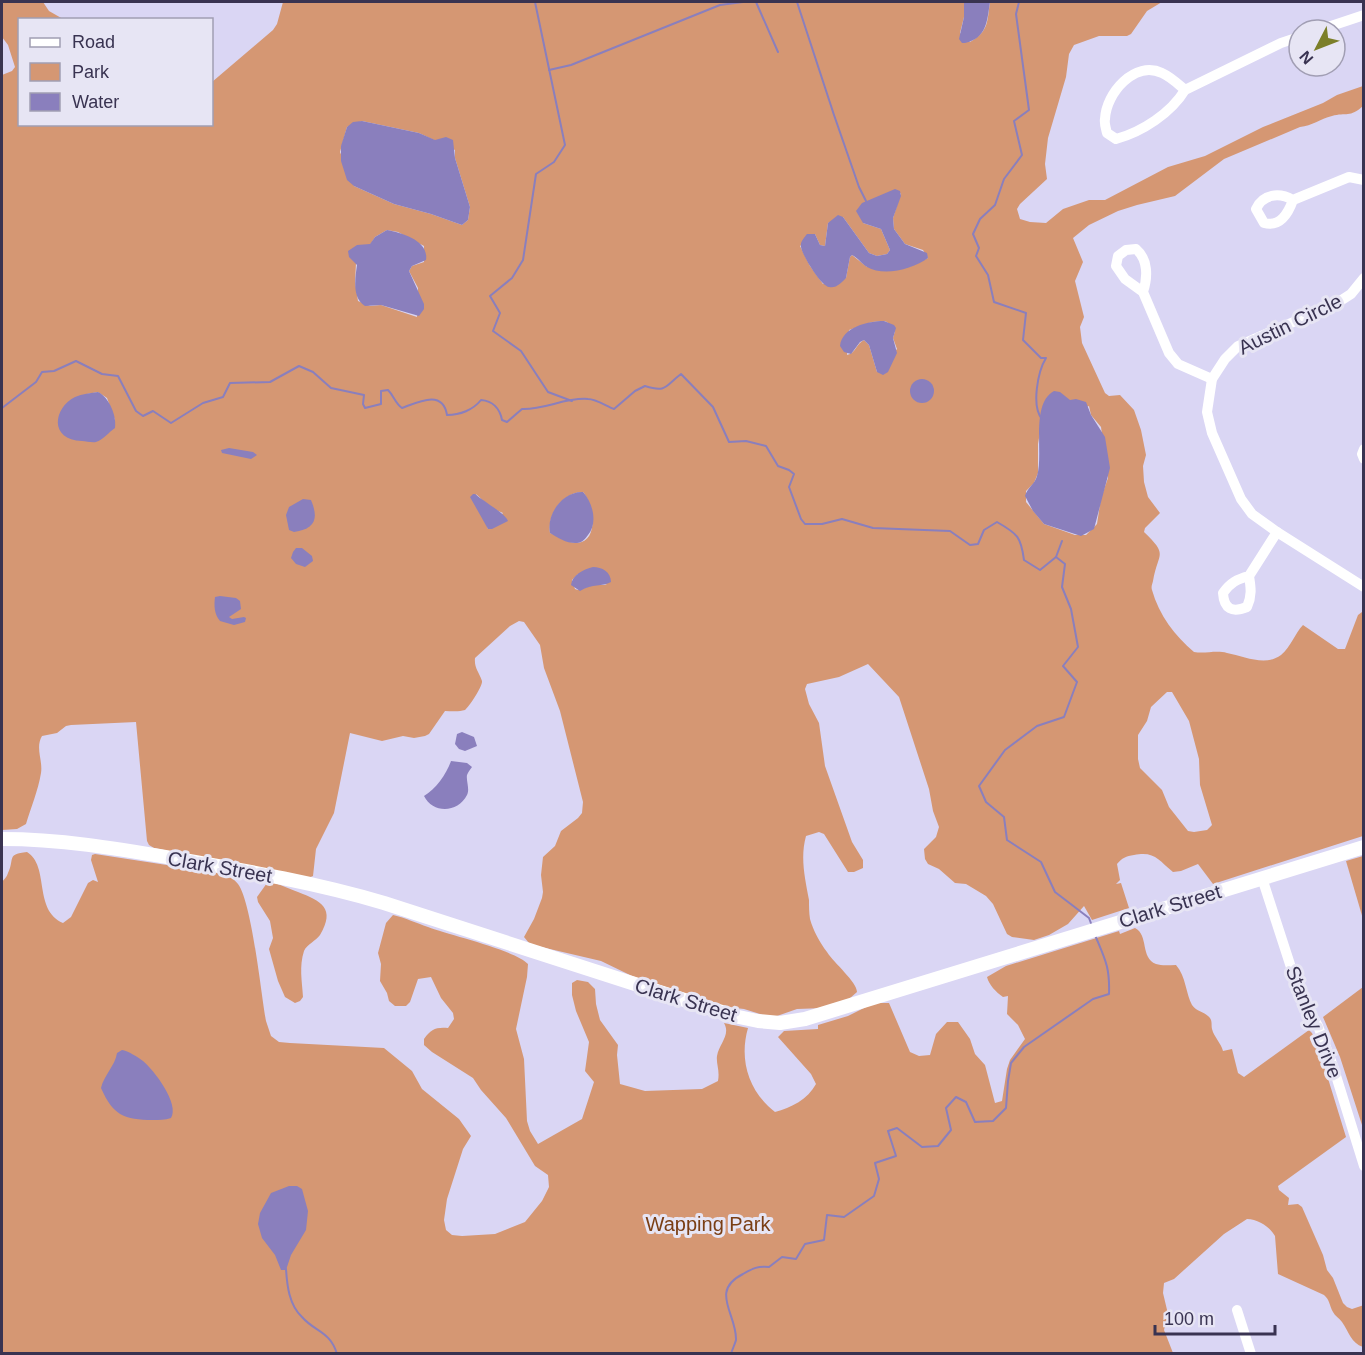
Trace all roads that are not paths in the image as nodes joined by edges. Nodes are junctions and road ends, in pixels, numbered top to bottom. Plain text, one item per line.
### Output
1 (1364, 15) edge
2 (1347, 21) edge
3 (1287, 41) edge
4 (1185, 90) junction
5 (1364, 180) edge
6 (1293, 200) dead end
7 (1363, 280) edge
8 (1143, 292) dead end
9 (1212, 379) junction
10 (1364, 449) edge
11 (1364, 459) edge
12 (1277, 532) junction
13 (1249, 576) dead end
14 (1364, 587) edge
15 (2, 839) edge
16 (1364, 847) edge
17 (1262, 878) junction
18 (1364, 1166) edge
19 (1238, 1310) dead end
20 (1251, 1353) edge

1 - 2 street
3 - 4 street
4 - 4 street
5 - 6 street
7 - 9 street, Austin Circle
8 - 9 street
9 - 12 street, Austin Circle
10 - 11 street
12 - 13 street
12 - 14 street, Austin Circle
15 - 17 main road, Clark Street
16 - 17 main road, Clark Street
17 - 18 street, Stanley Drive
19 - 20 street

